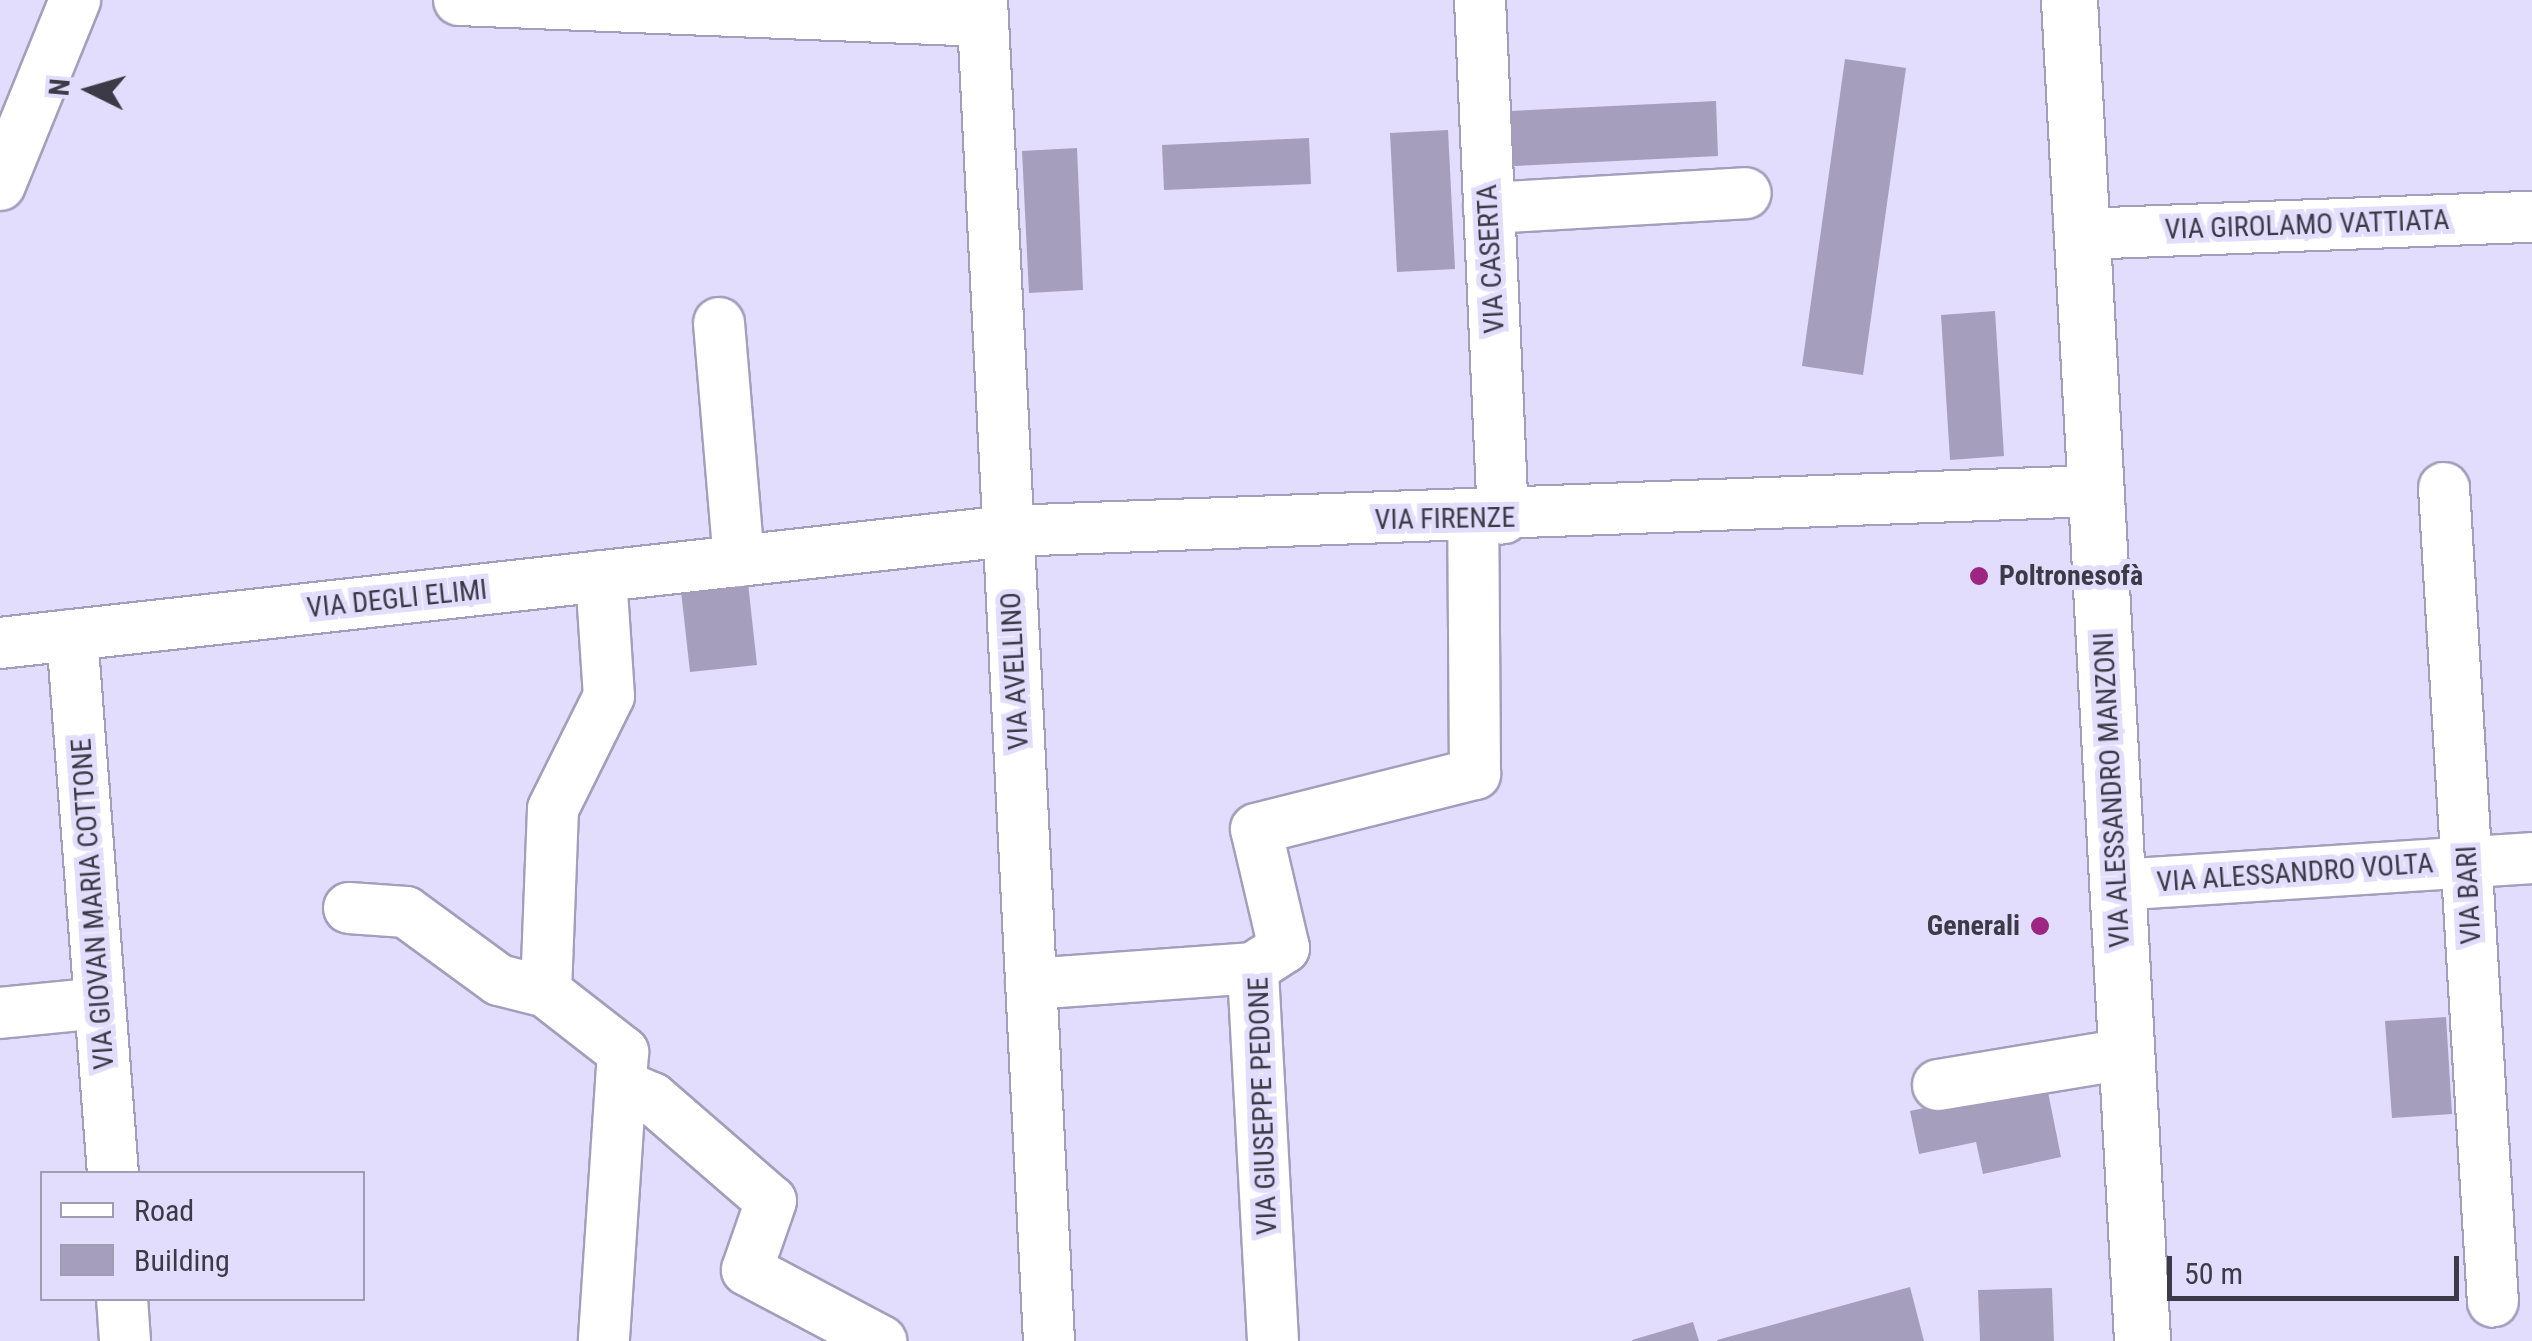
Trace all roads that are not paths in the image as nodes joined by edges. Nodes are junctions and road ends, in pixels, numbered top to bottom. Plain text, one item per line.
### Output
1 (75, 0) edge
2 (459, 0) edge
3 (1480, 0) edge
4 (2069, 0) edge
5 (671, 4) edge
6 (982, 10) edge
7 (0, 185) edge
8 (1746, 193) dead end
9 (1489, 208) junction
10 (2532, 217) edge
11 (2082, 234) junction
12 (719, 322) dead end
13 (2444, 488) dead end
14 (2096, 492) junction
15 (1488, 518) junction
16 (1008, 531) junction
17 (795, 554) joint
18 (739, 561) junction
19 (601, 576) junction
20 (72, 635) junction
21 (0, 643) edge
22 (2532, 858) edge
23 (2467, 862) junction
24 (2117, 884) junction
25 (349, 908) dead end
26 (1252, 968) junction
27 (1031, 984) junction
28 (546, 992) junction
29 (100, 1004) junction
30 (0, 1013) edge
31 (2126, 1054) junction
32 (621, 1085) junction
33 (1938, 1085) dead end
34 (113, 1171) edge
35 (122, 1301) edge
36 (2493, 1302) dead end
37 (125, 1341) edge
38 (604, 1341) edge
39 (882, 1341) edge
40 (1049, 1341) edge
41 (1273, 1341) edge
42 (2142, 1341) edge

1 - 7 street
2 - 5 street
3 - 9 street, VIA CASERTA
4 - 11 main road, VIA ALESSANDRO MANZONI
5 - 6 street
6 - 16 street, VIA AVELLINO
8 - 9 street
9 - 15 street, VIA CASERTA
10 - 11 street, VIA GIROLAMO VATTIATA
11 - 14 main road, VIA ALESSANDRO MANZONI
12 - 18 street
13 - 23 street, VIA BARI
14 - 15 street, VIA FIRENZE
14 - 24 main road, VIA ALESSANDRO MANZONI
15 - 16 street, VIA FIRENZE
15 - 26 street, VIA GIUSEPPE PEDONE
16 - 17 street, VIA FIRENZE
16 - 27 street, VIA AVELLINO
17 - 18 street, VIA DEGLI ELIMI
18 - 19 street, VIA DEGLI ELIMI
19 - 20 street, VIA DEGLI ELIMI
19 - 28 street
20 - 21 street, VIA DEGLI ELIMI
20 - 29 street, VIA GIOVAN MARIA COTTONE
22 - 23 street, VIA ALESSANDRO VOLTA
23 - 24 street, VIA ALESSANDRO VOLTA
23 - 36 street, VIA BARI
24 - 31 main road, VIA ALESSANDRO MANZONI
25 - 28 street
26 - 27 street
26 - 41 street, VIA GIUSEPPE PEDONE
27 - 40 street, VIA AVELLINO
28 - 32 street
29 - 30 street
29 - 34 street, VIA GIOVAN MARIA COTTONE
31 - 33 street
31 - 42 main road, VIA ALESSANDRO MANZONI
32 - 38 street
32 - 39 street
35 - 37 street

